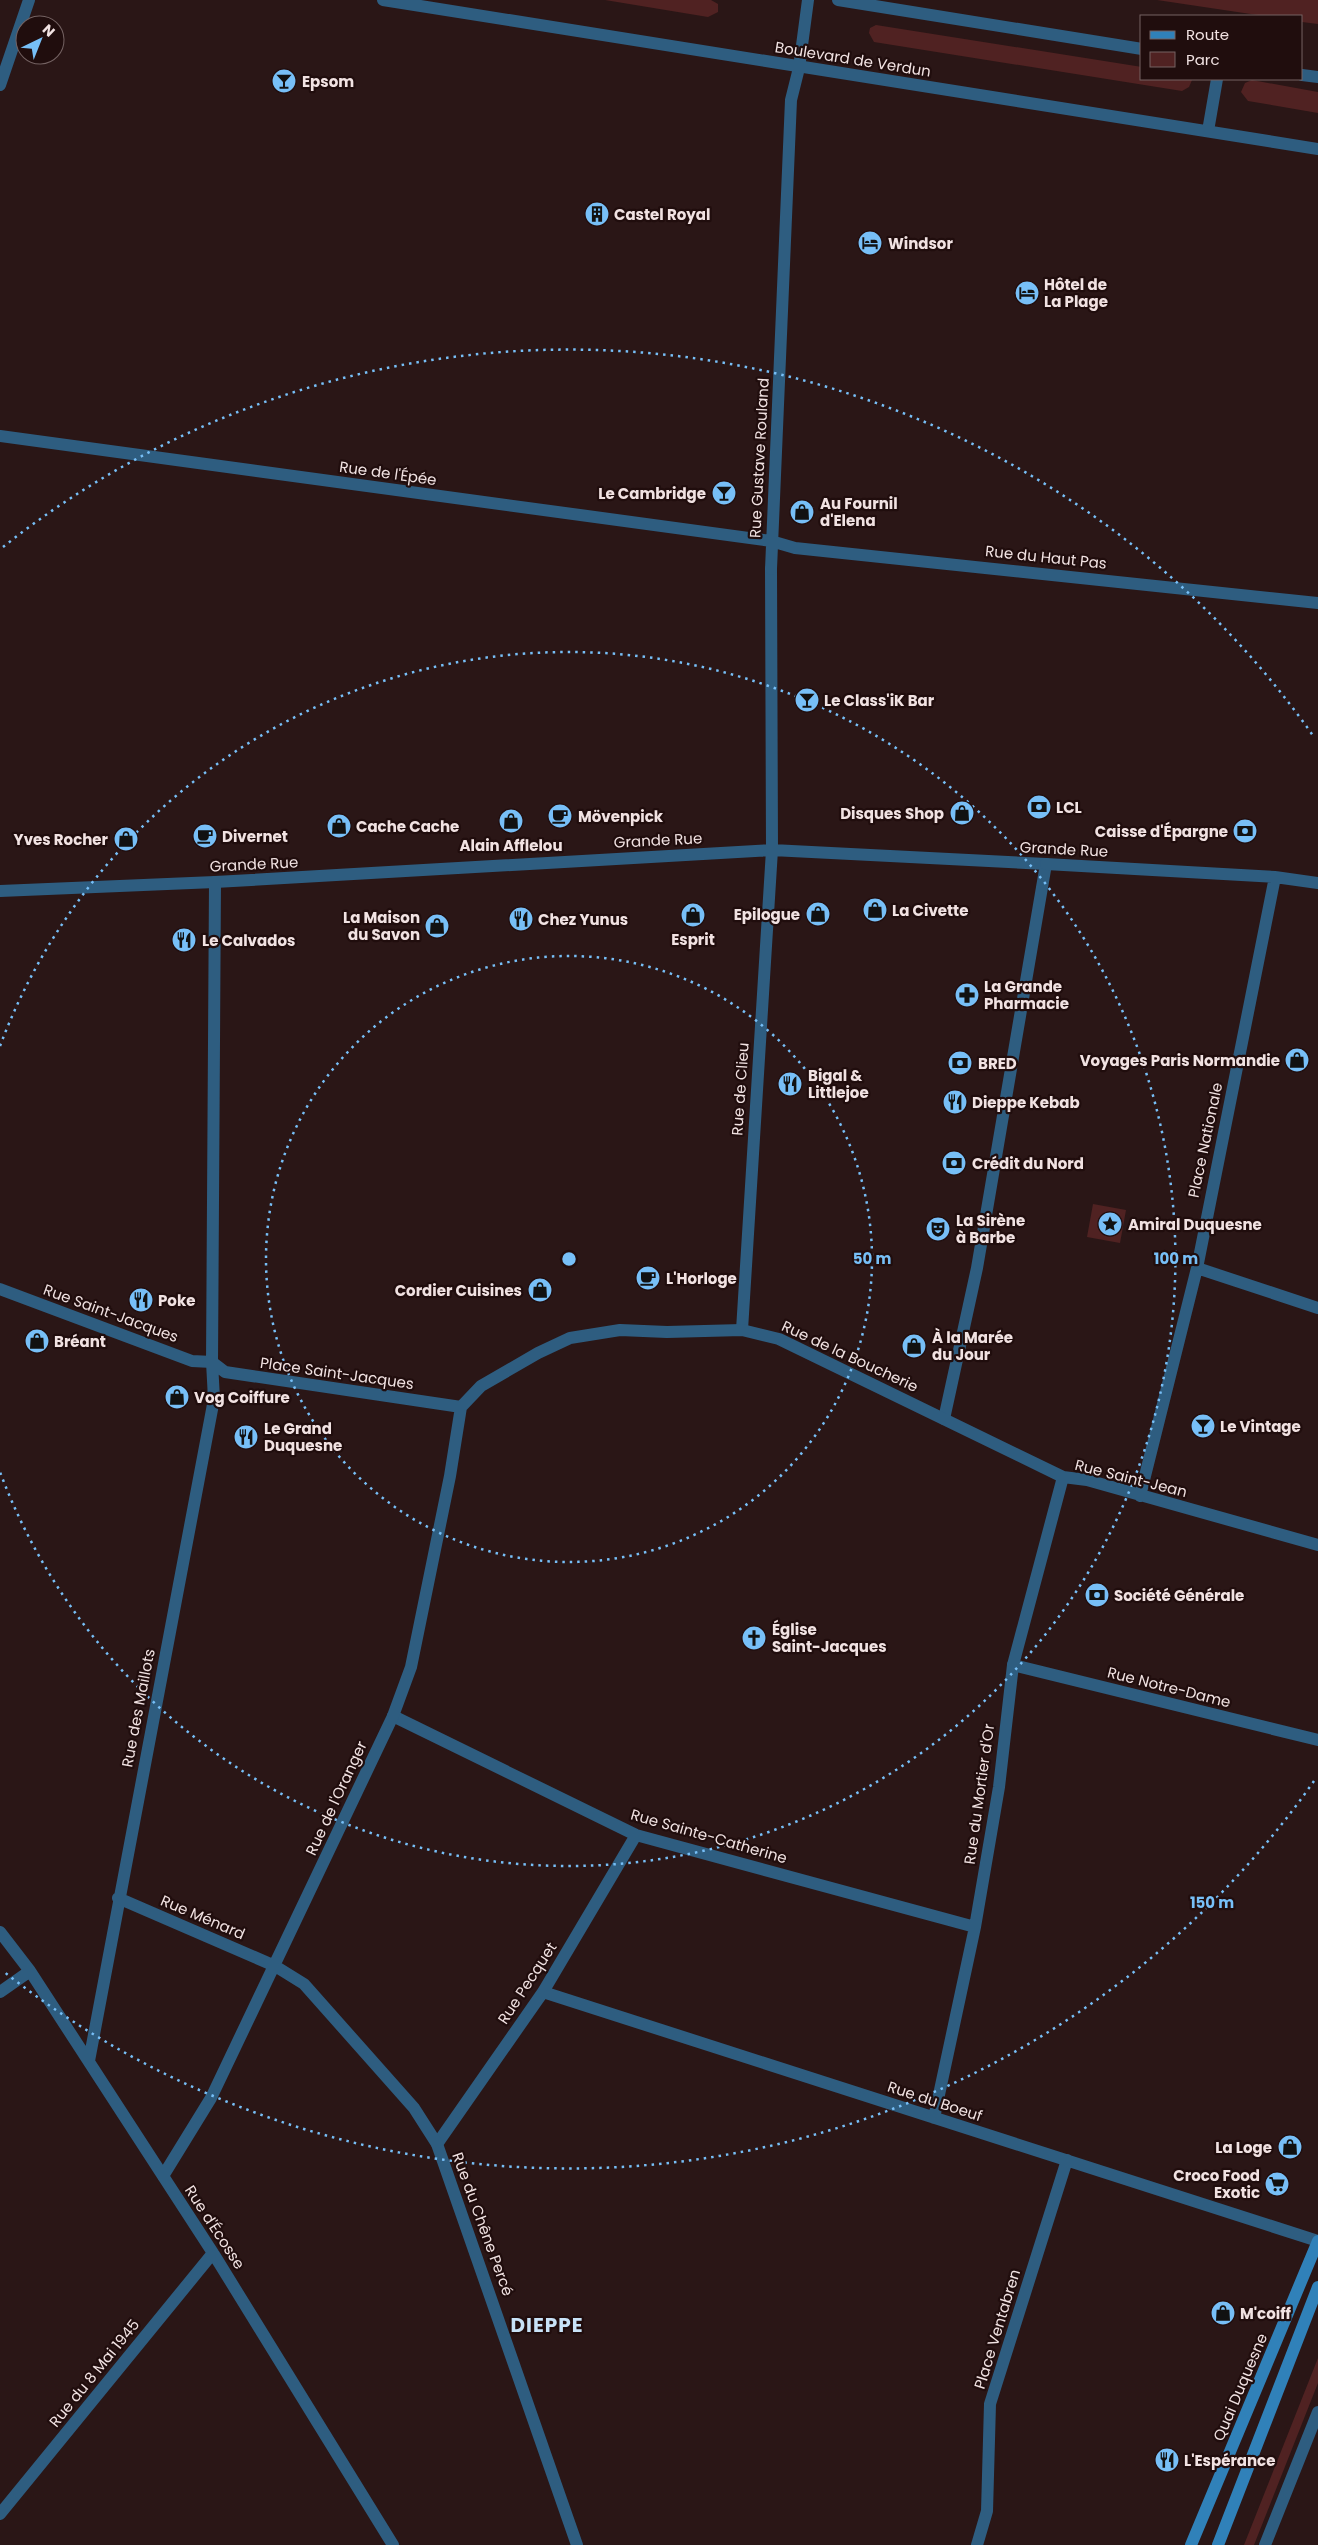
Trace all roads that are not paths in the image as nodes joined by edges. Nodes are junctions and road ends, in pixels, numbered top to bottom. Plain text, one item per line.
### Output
1 (29, 0) edge
2 (383, 0) edge
3 (808, 0) edge
4 (838, 0) edge
5 (442, 5) edge
6 (1140, 49) edge
7 (799, 68) junction
8 (1303, 75) edge
9 (1318, 77) edge
10 (1217, 80) edge
11 (0, 84) edge
12 (1208, 130) junction
13 (1318, 149) edge
14 (0, 436) edge
15 (771, 541) junction
16 (1318, 603) edge
17 (772, 850) junction
18 (1046, 864) junction
19 (1275, 877) junction
20 (215, 882) junction
21 (1318, 883) edge
22 (0, 891) edge
23 (1197, 1268) junction
24 (0, 1289) edge
25 (1318, 1308) edge
26 (742, 1330) junction
27 (212, 1362) junction
28 (461, 1407) junction
29 (944, 1419) junction
30 (1063, 1477) junction
31 (1140, 1496) junction
32 (1318, 1545) edge
33 (1012, 1665) junction
34 (393, 1716) junction
35 (1318, 1740) edge
36 (636, 1835) junction
37 (118, 1898) junction
38 (975, 1927) junction
39 (0, 1932) edge
40 (275, 1966) junction
41 (30, 1971) junction
42 (0, 1992) edge
43 (543, 1992) junction
44 (89, 2061) junction
45 (934, 2118) junction
46 (437, 2144) junction
47 (1067, 2160) junction
48 (164, 2176) junction
49 (1318, 2241) edge
50 (213, 2253) junction
51 (1318, 2287) edge
52 (1318, 2412) edge
53 (0, 2514) edge
54 (393, 2545) edge
55 (577, 2545) edge
56 (977, 2545) edge
57 (1191, 2545) edge
58 (1218, 2545) edge
59 (1265, 2545) edge

1 - 11 street
2 - 5 street, Boulevard de Verdun
3 - 7 street, Rue Gustave Rouland
4 - 6 street
5 - 7 street, Boulevard de Verdun
7 - 12 street, Boulevard de Verdun
7 - 15 street, Rue Gustave Rouland
8 - 9 street
10 - 12 street
12 - 13 street, Boulevard de Verdun
14 - 15 street, Rue de l'Épée
15 - 16 street, Rue du Haut Pas
15 - 17 street, Rue Gustave Rouland
17 - 18 street, Grande Rue
17 - 20 street, Grande Rue
17 - 26 street, Rue de Clieu
18 - 19 street, Grande Rue
18 - 29 street
19 - 21 street, Grande Rue
19 - 23 street, Place Nationale
20 - 22 street, Grande Rue
20 - 27 street, Rue des Maillots
23 - 25 street
23 - 31 street, Place Nationale
24 - 27 street, Rue Saint-Jacques
26 - 28 street, Rue de la Boucherie
26 - 29 street, Rue de la Boucherie
27 - 28 street, Place Saint-Jacques
27 - 37 street, Rue des Maillots
28 - 34 street, Rue de l'Oranger
29 - 30 street, Rue Saint-Jean
30 - 31 street, Rue Saint-Jean
30 - 33 street, Rue du Mortier d'Or
31 - 32 street, Rue Saint-Jean
33 - 35 street, Rue Notre-Dame
33 - 38 street, Rue du Mortier d'Or
34 - 36 street, Rue Sainte-Catherine
34 - 40 street, Rue de l'Oranger
36 - 38 street, Rue Sainte-Catherine
36 - 43 street, Rue Pecquet
37 - 40 street, Rue Ménard
37 - 44 street, Rue des Maillots
38 - 45 street, Rue du Mortier d'Or
39 - 41 street, Rue d'Écosse
40 - 46 street, Rue du Chêne Percé
40 - 48 street, Rue de l'Oranger
41 - 42 street
41 - 44 street, Rue d'Écosse
43 - 45 street, Rue du Boeuf
43 - 46 street, Rue Pecquet
44 - 48 street, Rue d'Écosse
45 - 47 street, Rue du Boeuf
46 - 55 street, Rue du Chêne Percé
47 - 49 street, Rue du Boeuf
47 - 56 street, Place Ventabren
48 - 50 street, Rue d'Écosse
49 - 57 main road, Quai Duquesne
50 - 53 street, Rue du 8 Mai 1945
50 - 54 street, Rue d'Écosse
51 - 58 main road
52 - 59 street

